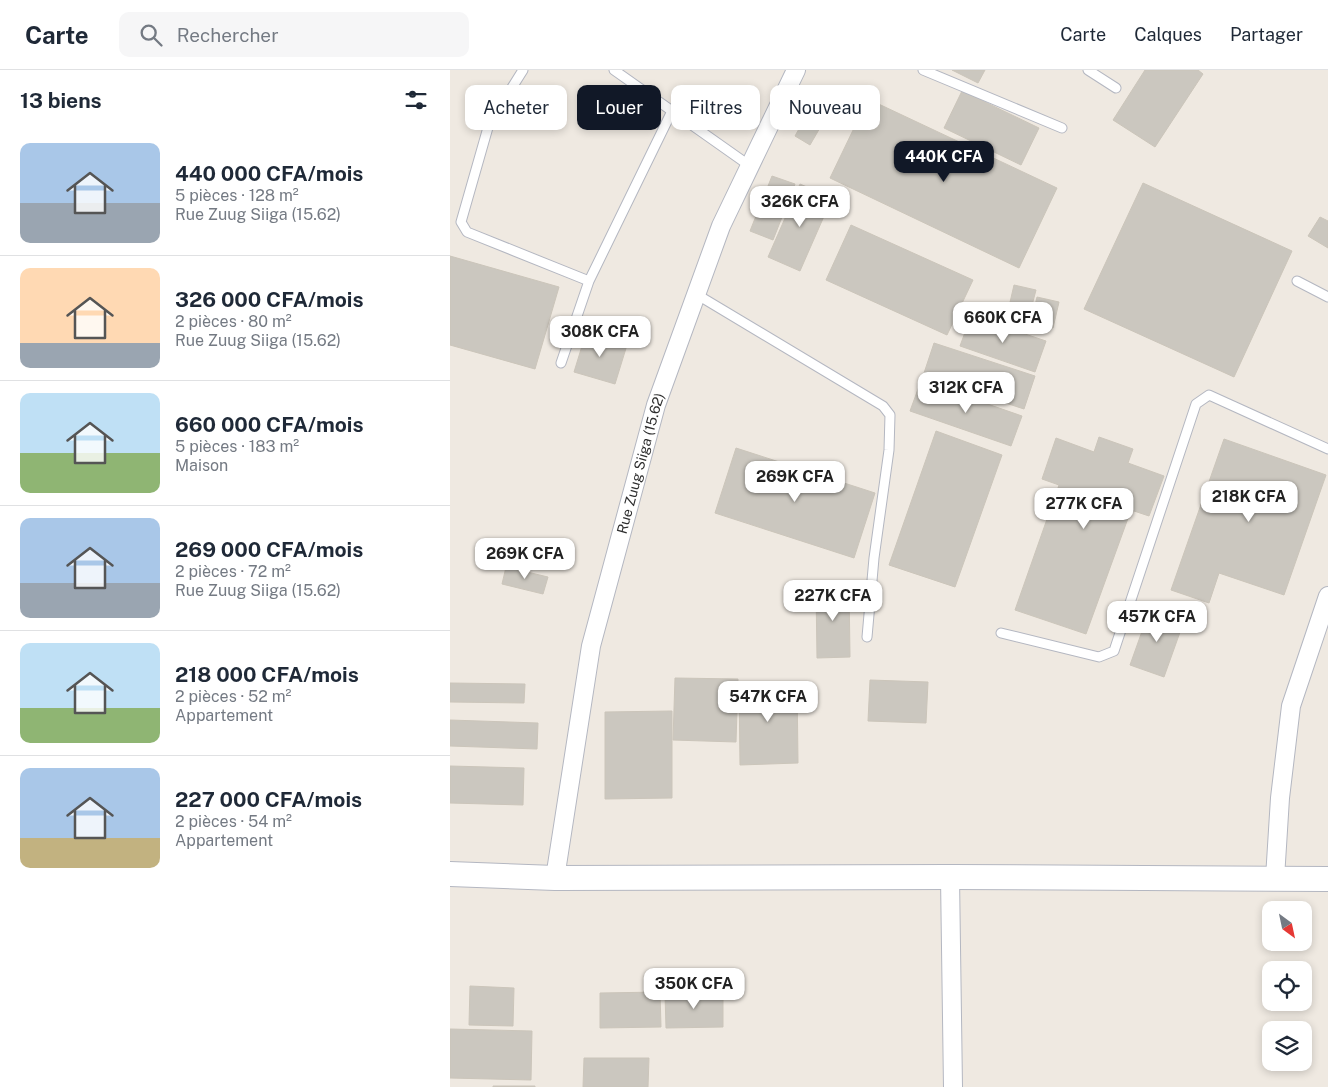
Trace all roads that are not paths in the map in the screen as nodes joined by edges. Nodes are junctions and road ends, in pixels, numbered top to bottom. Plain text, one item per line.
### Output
1 (523, 70) edge
2 (614, 70) edge
3 (796, 70) edge
4 (923, 70) edge
5 (1088, 70) edge
6 (1116, 88) dead end
7 (671, 110) edge
8 (671, 113) edge
9 (1062, 128) dead end
10 (699, 130) edge
11 (750, 166) junction
12 (589, 281) junction
13 (1297, 281) dead end
14 (696, 294) junction
15 (1328, 297) edge
16 (561, 364) dead end
17 (1328, 449) edge
18 (1328, 596) edge
19 (1001, 634) dead end
20 (866, 636) dead end
21 (450, 874) edge
22 (950, 877) junction
23 (555, 878) junction
24 (1275, 878) junction
25 (1328, 879) edge
26 (953, 1087) edge

1 - 12 lane
2 - 7 lane
3 - 11 street, Rue Zuug Siiga (15.62)
4 - 9 lane
5 - 6 lane
8 - 12 lane
10 - 11 lane
11 - 14 street, Rue Zuug Siiga (15.62)
12 - 16 lane
13 - 15 lane
14 - 20 lane
14 - 23 street, Rue Zuug Siiga (15.62)
17 - 19 lane
18 - 24 street
21 - 23 main road
22 - 23 main road
22 - 24 main road
22 - 26 street
24 - 25 main road

